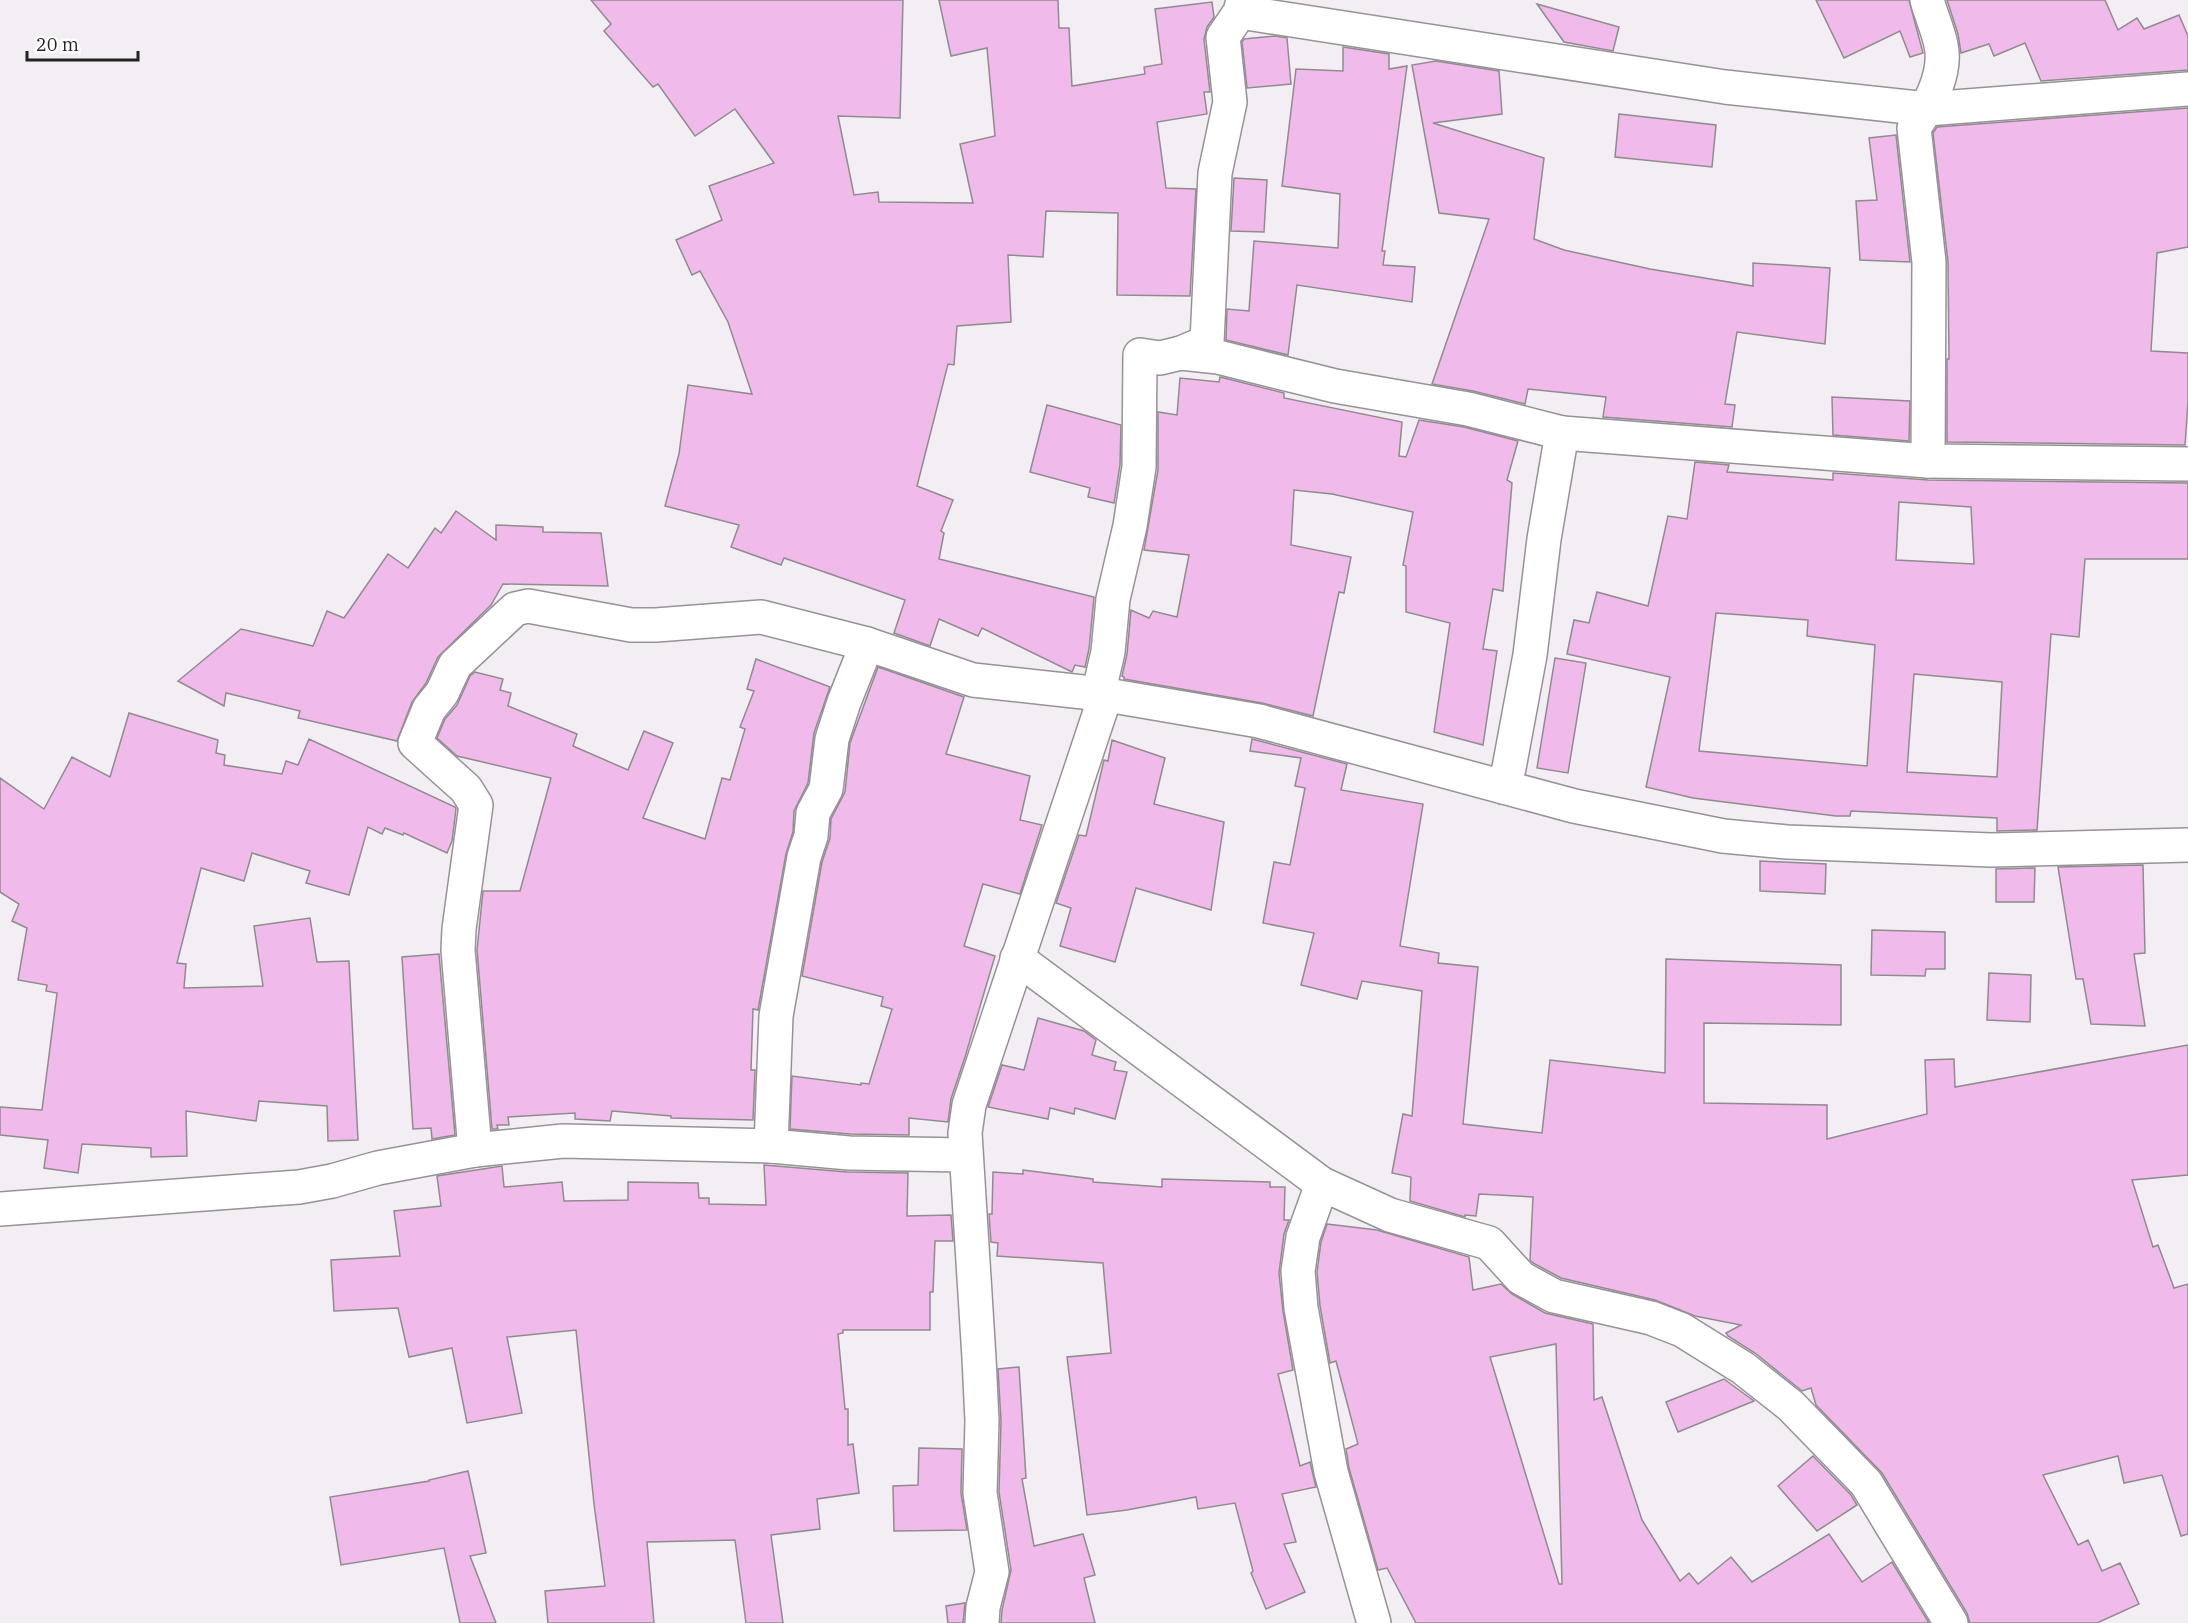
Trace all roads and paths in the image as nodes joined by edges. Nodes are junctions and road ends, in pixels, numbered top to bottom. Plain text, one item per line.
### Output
1 (1927, 0) edge
2 (1242, 6) edge
3 (2188, 89) edge
4 (1927, 109) junction
5 (1181, 353) junction
6 (1562, 433) junction
7 (1928, 461) junction
8 (2188, 464) edge
9 (867, 644) junction
10 (1101, 694) junction
11 (1503, 787) junction
12 (2188, 845) edge
13 (1017, 958) junction
14 (771, 1146) junction
15 (475, 1150) junction
16 (965, 1155) junction
17 (1322, 1184) junction
18 (0, 1209) edge
19 (982, 1623) edge
20 (1374, 1623) edge
21 (1951, 1623) edge

1 - 4 street
2 - 4 street
2 - 5 street
3 - 4 street
4 - 7 street
5 - 6 street
5 - 10 street
6 - 7 street
6 - 11 street
7 - 8 street
9 - 10 street
9 - 14 street
9 - 15 street
10 - 11 street
10 - 13 street
11 - 12 street
13 - 16 street
13 - 17 street
14 - 15 street
14 - 16 street
15 - 18 street
16 - 19 street
17 - 20 street
17 - 21 street

